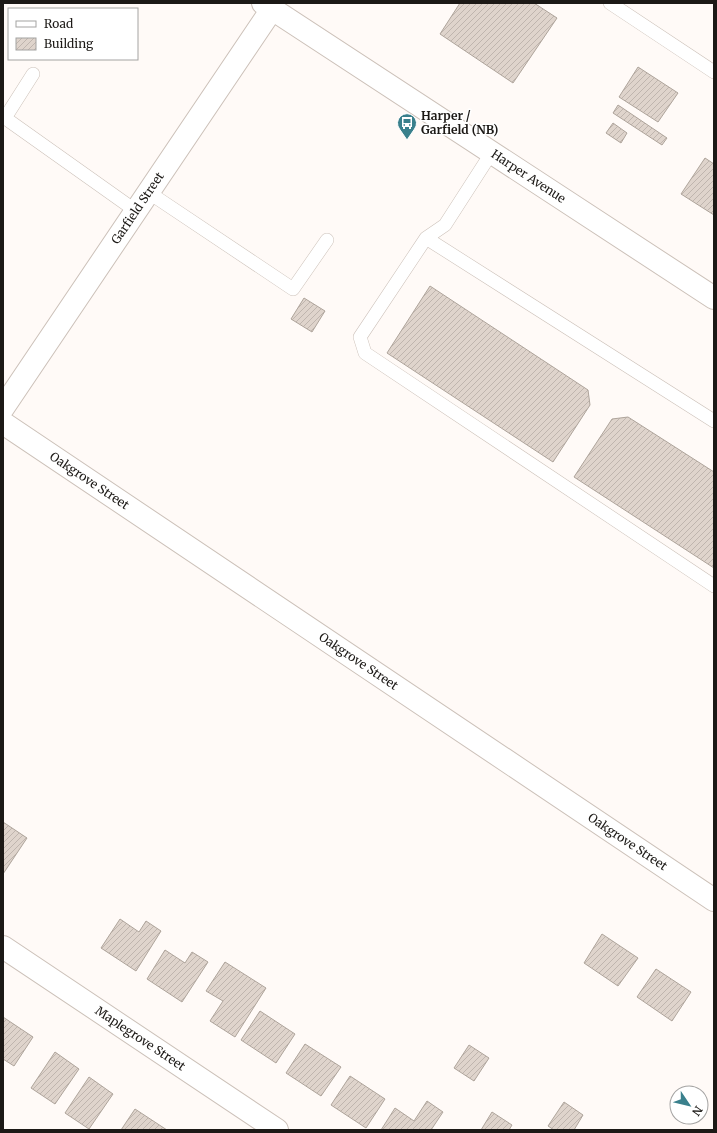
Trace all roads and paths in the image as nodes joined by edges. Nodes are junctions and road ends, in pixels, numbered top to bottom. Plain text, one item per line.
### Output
1 (610, 3) edge
2 (273, 7) edge
3 (714, 72) edge
4 (33, 74) dead end
5 (492, 152) junction
6 (148, 192) junction
7 (136, 211) junction
8 (426, 238) junction
9 (327, 240) dead end
10 (714, 298) edge
11 (3, 408) edge
12 (714, 421) edge
13 (3, 424) edge
14 (714, 586) edge
15 (714, 900) edge
16 (3, 947) edge
17 (277, 1130) edge

1 - 3 lane
2 - 5 street, Harper Avenue
2 - 6 street, Garfield Street
4 - 7 lane
5 - 8 lane
5 - 10 street, Harper Avenue
6 - 7 street, Garfield Street
6 - 9 lane
7 - 11 street, Garfield Street
8 - 12 lane
8 - 14 lane
13 - 15 street, Oakgrove Street
16 - 17 street, Maplegrove Street

